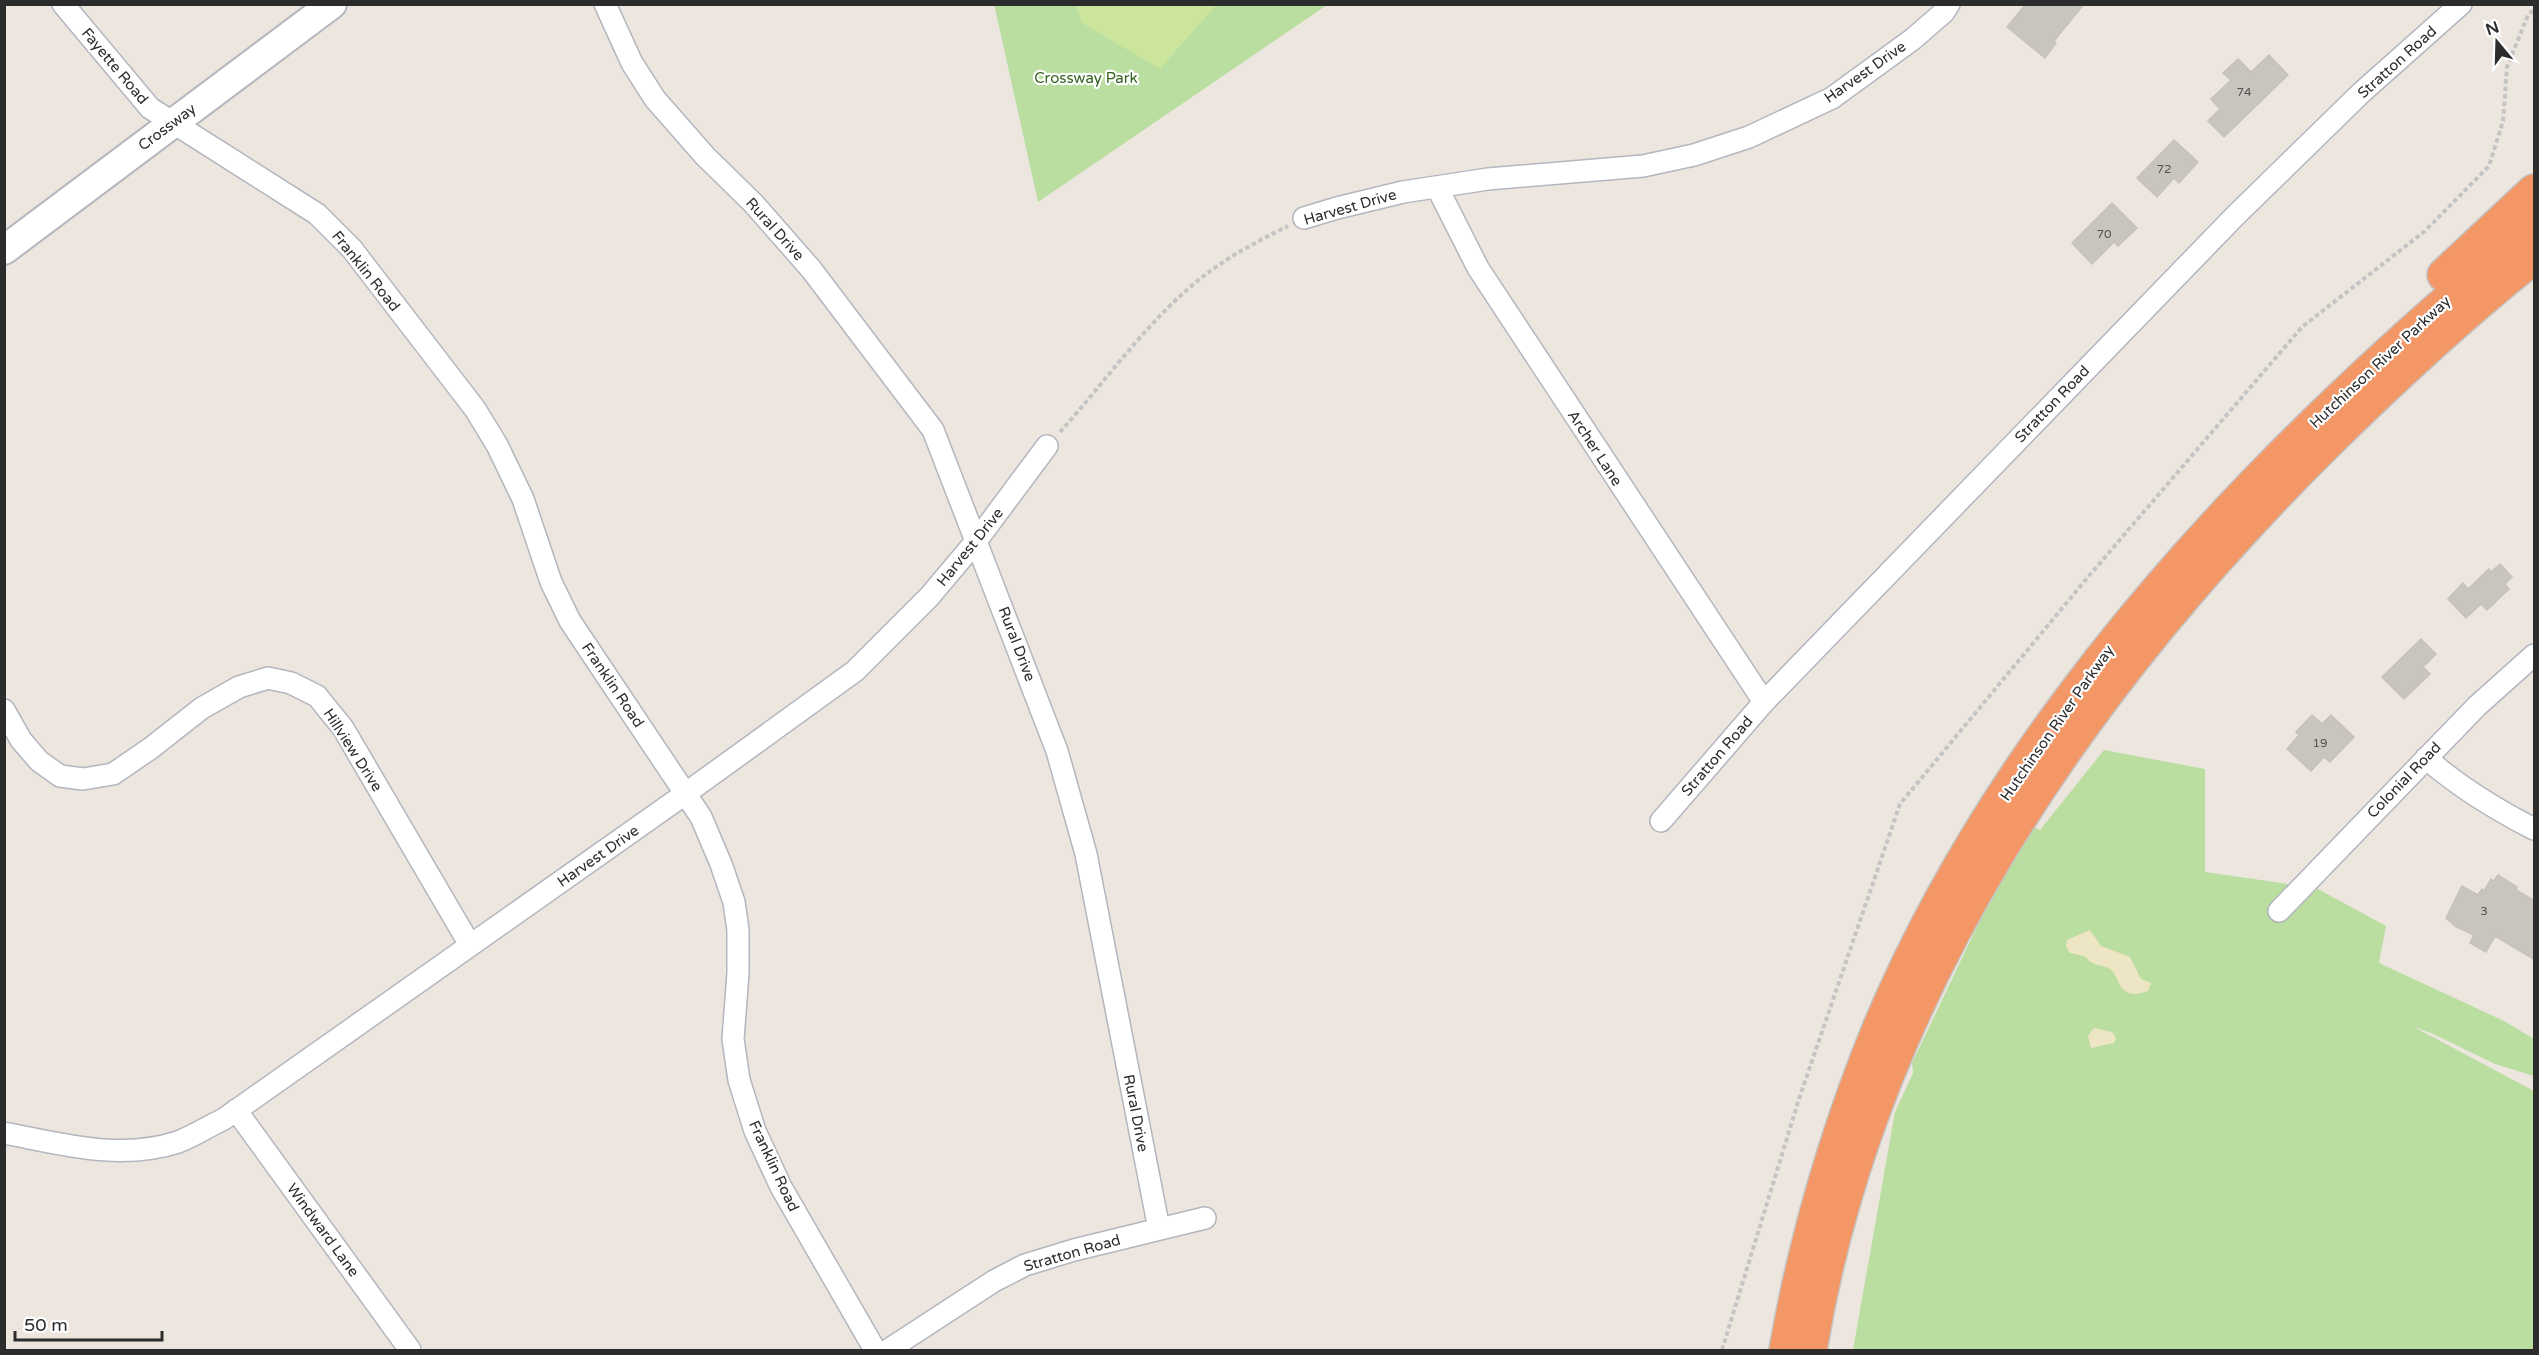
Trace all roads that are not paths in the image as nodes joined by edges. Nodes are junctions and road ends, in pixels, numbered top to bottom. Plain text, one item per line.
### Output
1 (63, 4) edge
2 (332, 4) edge
3 (604, 4) edge
4 (1949, 4) edge
5 (2461, 4) edge
6 (172, 123) junction
7 (1437, 187) junction
8 (2535, 190) edge
9 (1304, 218) road end
10 (2535, 227) edge
11 (4, 250) edge
12 (2535, 257) edge
13 (2324, 412) junction
14 (1047, 446) road end
15 (977, 540) junction
16 (2535, 655) edge
17 (1764, 702) junction
18 (4, 710) edge
19 (2426, 758) junction
20 (685, 794) junction
21 (1660, 821) dead end
22 (2535, 829) edge
23 (2279, 911) dead end
24 (470, 945) junction
25 (236, 1110) junction
26 (4, 1134) edge
27 (1205, 1218) dead end
28 (1159, 1229) junction
29 (410, 1350) edge
30 (875, 1350) edge
31 (888, 1350) edge
32 (1786, 1350) edge
33 (1810, 1350) edge

1 - 6 street, Fayette Road
2 - 6 street, Crossway
3 - 15 street, Rural Drive
4 - 7 street, Harvest Drive
5 - 17 street, Stratton Road
6 - 11 street, Crossway
6 - 20 street, Franklin Road
7 - 9 street, Harvest Drive
7 - 17 street, Archer Lane
8 - 13 highway
10 - 13 highway, Hutchinson River Parkway
12 - 33 highway, Hutchinson River Parkway
13 - 32 highway, Hutchinson River Parkway
14 - 15 street, Harvest Drive
15 - 20 street, Harvest Drive
15 - 28 street, Rural Drive
16 - 19 street, Colonial Road
17 - 21 street, Stratton Road
18 - 24 street, Hillview Drive
19 - 22 street
19 - 23 street, Colonial Road
20 - 24 street, Harvest Drive
20 - 30 street, Franklin Road
24 - 25 street, Harvest Drive
25 - 26 street, Harvest Drive
25 - 29 street, Windward Lane
27 - 28 street, Stratton Road
28 - 31 street, Stratton Road

